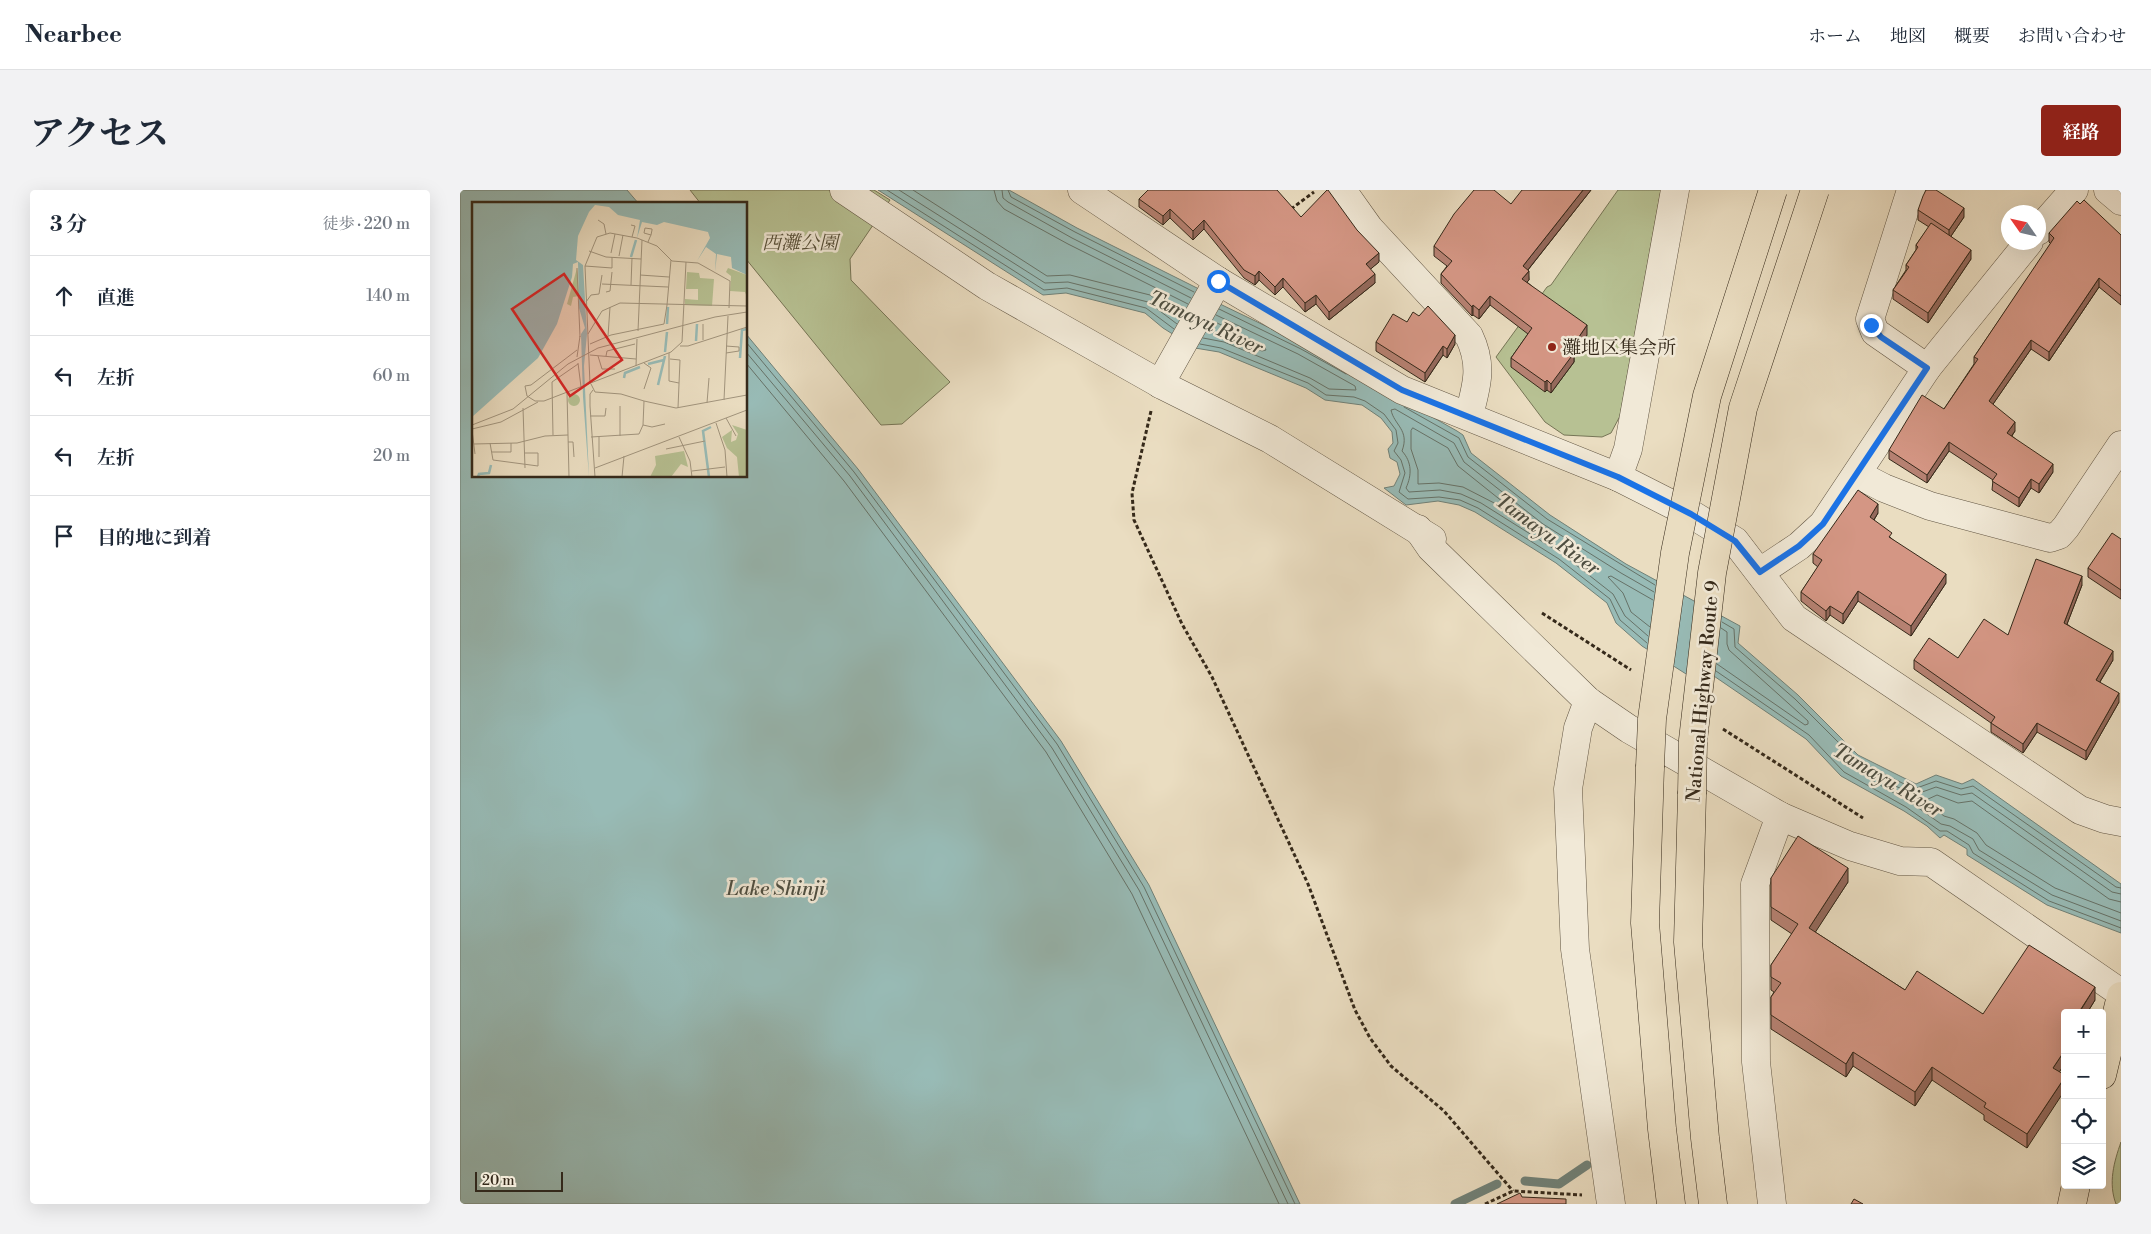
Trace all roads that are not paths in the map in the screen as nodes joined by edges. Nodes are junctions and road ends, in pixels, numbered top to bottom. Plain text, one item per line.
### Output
1 (844, 190) edge
2 (1082, 190) edge
3 (1342, 190) edge
4 (1675, 190) edge
5 (1773, 190) edge
6 (1815, 190) edge
7 (1911, 190) edge
8 (2074, 190) edge
9 (2108, 190) edge
10 (2121, 201) edge
11 (2046, 222) edge
12 (2023, 250) edge
13 (1214, 287) junction
14 (1927, 368) junction
15 (1162, 381) junction
16 (1469, 415) junction
17 (2121, 445) edge
18 (1857, 474) junction
19 (1618, 477) junction
20 (1760, 572) junction
21 (1588, 701) junction
22 (1780, 816) junction
23 (2121, 822) edge
24 (2121, 995) edge
25 (2106, 1058) edge
26 (2075, 1189) edge
27 (1611, 1200) edge
28 (1671, 1204) edge
29 (1713, 1204) edge
30 (1772, 1204) edge
31 (2072, 1204) edge

1 - 15 street
2 - 13 street
3 - 16 street
4 - 19 street
5 - 28 main road, bridge
6 - 29 main road, National Highway Route 9, bridge
7 - 14 street
8 - 11 street
9 - 10 street
12 - 14 street
13 - 15 street
13 - 16 street
14 - 18 street
15 - 21 street
16 - 19 street
17 - 18 street
18 - 20 street
19 - 20 street
20 - 23 street
21 - 22 street
21 - 27 street
22 - 24 street
22 - 30 street
24 - 25 main road
26 - 31 main road

